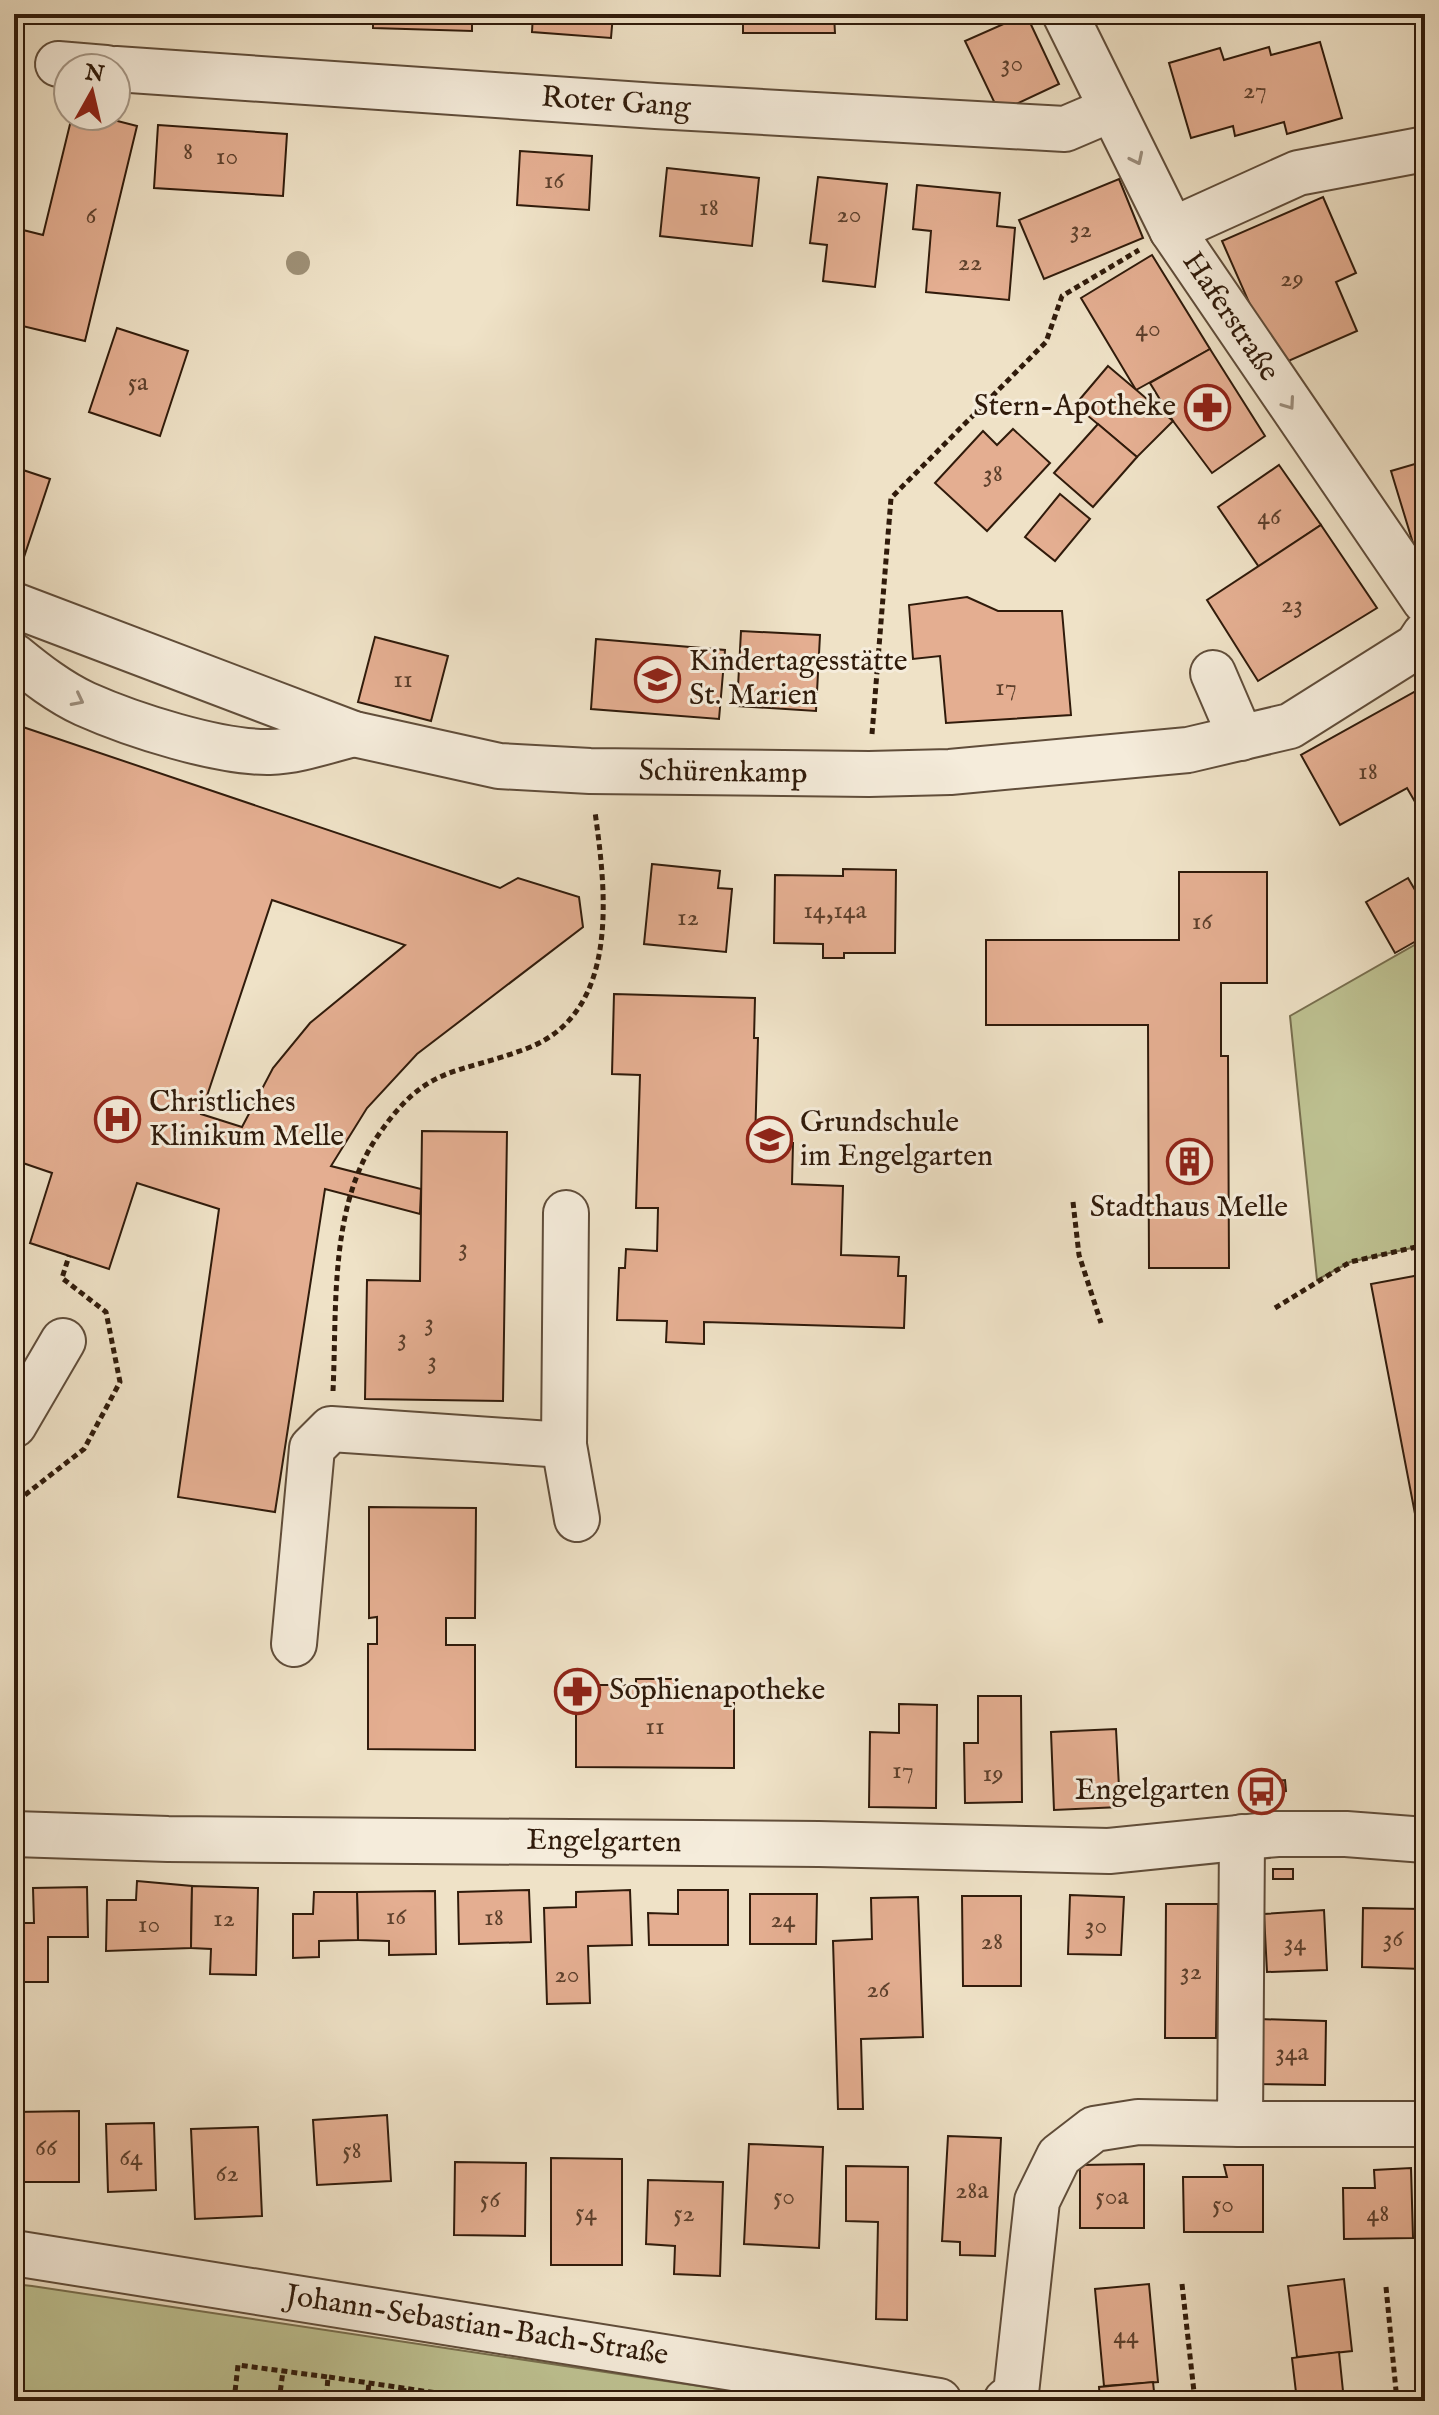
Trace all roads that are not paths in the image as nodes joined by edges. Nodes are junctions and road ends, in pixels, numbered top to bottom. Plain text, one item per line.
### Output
1 (1065, 14) edge
2 (132, 70) edge
3 (1112, 109) junction
4 (1425, 149) edge
5 (1172, 230) junction
6 (1425, 601) edge
7 (14, 605) edge
8 (1425, 634) edge
9 (14, 656) edge
10 (1213, 673) dead end
11 (354, 734) junction
12 (1241, 738) junction
13 (566, 1213) dead end
14 (63, 1341) dead end
15 (14, 1425) edge
16 (564, 1445) junction
17 (577, 1519) dead end
18 (294, 1644) dead end
19 (16, 1834) edge
20 (1242, 1837) junction
21 (1425, 1840) edge
22 (1240, 2124) junction
23 (1425, 2124) edge
24 (14, 2253) edge
25 (939, 2401) edge
26 (1006, 2401) edge

1 - 3 street, Haferstraße
2 - 3 street, Roter Gang
3 -> 5 street, Haferstraße
4 - 5 street
5 -> 6 street, Haferstraße
7 - 11 street, Schürenkamp
8 - 12 street, Schürenkamp
9 -> 11 street
10 - 12 street
11 - 12 street, Schürenkamp
13 - 16 street
14 - 15 street
16 - 17 street
16 - 18 street
19 - 20 street, Engelgarten
20 - 21 street, Engelgarten
20 - 22 street
22 - 23 street
22 - 26 street
24 - 25 street, Johann-Sebastian-Bach-Straße

